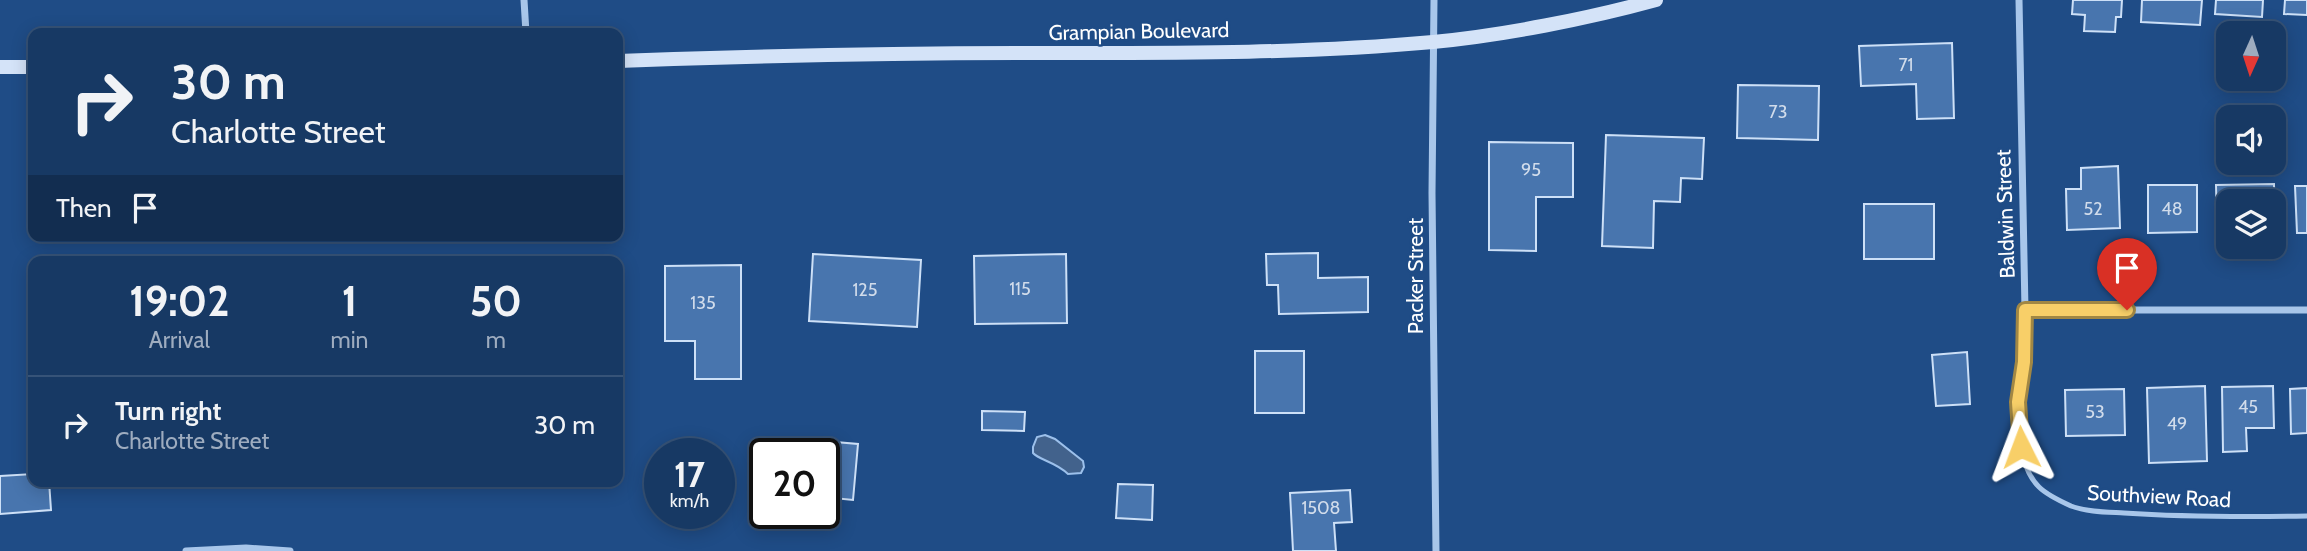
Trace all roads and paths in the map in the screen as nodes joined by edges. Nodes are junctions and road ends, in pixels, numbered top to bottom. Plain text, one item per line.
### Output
1 (524, 0) edge
2 (1434, 0) edge
3 (1656, 0) edge
4 (2019, 0) edge
5 (526, 28) edge
6 (1435, 42) junction
7 (623, 61) edge
8 (0, 67) edge
9 (28, 67) edge
10 (2025, 310) junction
11 (2307, 310) edge
12 (2020, 427) joint
13 (2307, 516) edge
14 (186, 551) edge
15 (290, 551) edge
16 (1436, 551) edge

1 - 5 street
2 - 6 street, Packer Street
3 - 6 street, Grampian Boulevard
4 - 10 street, Baldwin Street
6 - 7 street, Grampian Boulevard
6 - 16 street, Packer Street
8 - 9 street
10 - 11 street
10 - 12 street, Baldwin Street
12 - 13 lane, Southview Road
14 - 15 street

